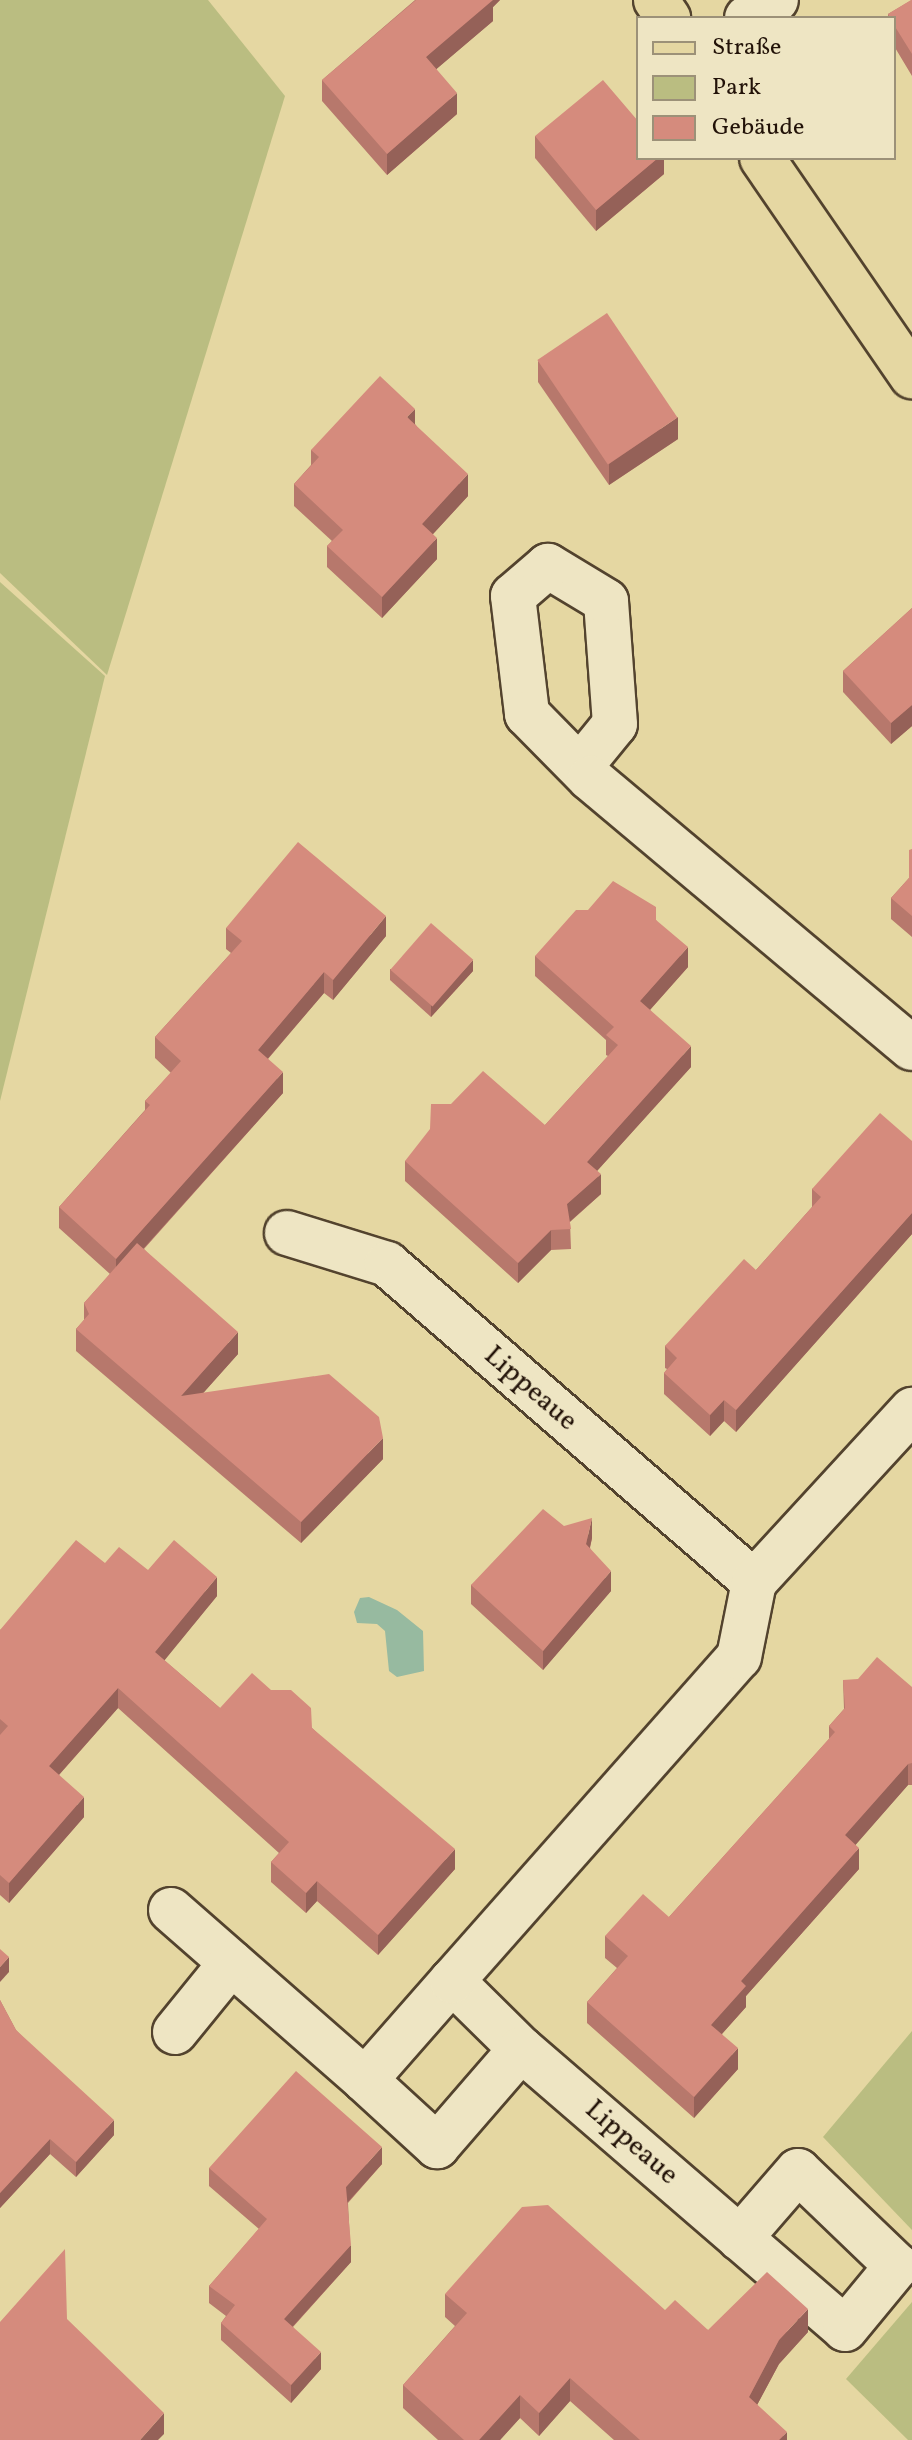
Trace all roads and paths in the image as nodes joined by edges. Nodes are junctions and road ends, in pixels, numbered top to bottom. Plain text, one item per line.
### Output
1 (776, 0) edge
2 (750, 16) edge
3 (763, 160) edge
4 (912, 376) edge
5 (580, 767) dead end
6 (912, 1048) edge
7 (287, 1233) dead end
8 (912, 1410) edge
9 (754, 1582) junction
10 (171, 1910) dead end
11 (231, 1963) junction
12 (452, 1981) junction
13 (175, 2032) dead end
14 (521, 2049) junction
15 (365, 2080) junction
16 (740, 2238) dead end

1 - 2 street
3 - 4 main road
5 - 6 street
7 - 9 street, Lippeaue
8 - 9 street
9 - 12 street
10 - 11 street
11 - 13 street
11 - 15 street
12 - 14 street, Lippeaue
12 - 15 street
14 - 15 street
14 - 16 street, Lippeaue

